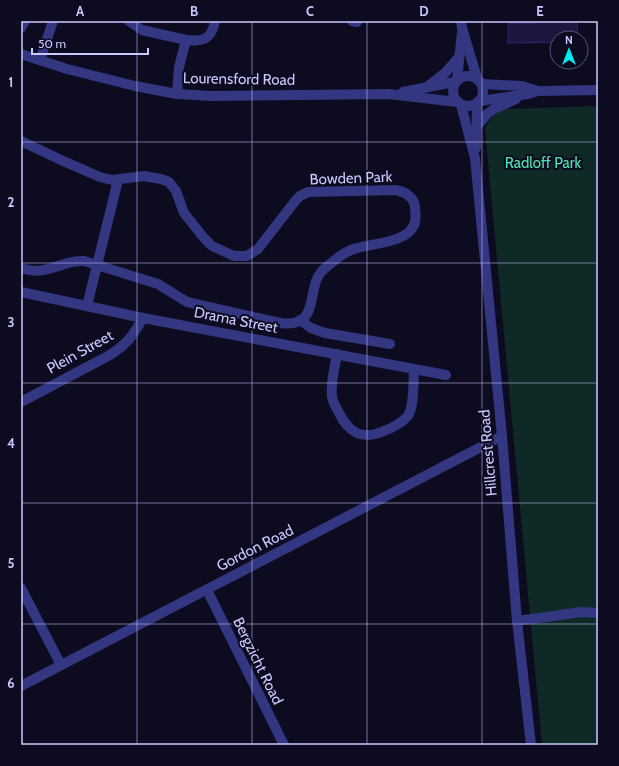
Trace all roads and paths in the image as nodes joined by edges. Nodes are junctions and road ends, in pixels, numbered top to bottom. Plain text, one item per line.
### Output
1 (25, 21) edge
2 (53, 21) edge
3 (129, 21) edge
4 (215, 21) edge
5 (462, 24) edge
6 (21, 28) edge
7 (186, 40) junction
8 (21, 54) edge
9 (459, 57) junction
10 (40, 60) junction
11 (455, 81) junction
12 (480, 81) junction
13 (423, 89) junction
14 (598, 90) edge
15 (538, 91) junction
16 (177, 94) junction
17 (389, 94) junction
18 (523, 94) junction
19 (478, 102) junction
20 (459, 103) junction
21 (477, 126) junction
22 (21, 141) edge
23 (475, 158) junction
24 (118, 180) junction
25 (97, 266) junction
26 (21, 268) edge
27 (21, 292) edge
28 (87, 306) junction
29 (142, 318) junction
30 (300, 320) junction
31 (390, 344) dead end
32 (337, 354) junction
33 (414, 369) junction
34 (446, 375) dead end
35 (21, 402) edge
36 (502, 436) junction
37 (21, 588) edge
38 (207, 590) junction
39 (598, 613) edge
40 (518, 621) junction
41 (61, 665) junction
42 (21, 686) edge
43 (284, 745) edge
44 (531, 745) edge

1 - 6 street
2 - 10 street
3 - 7 street
4 - 7 street
5 - 9 street
5 - 12 street
7 - 16 street
8 - 10 street, Lourensford Road
9 - 11 street
9 - 13 street
10 - 16 street, Lourensford Road
11 - 12 street
11 - 13 street, Lourensford Road
11 - 20 street
12 - 15 street
12 - 19 street
13 - 17 street, Lourensford Road
14 - 15 street
15 - 18 street
16 - 17 street, Lourensford Road
17 - 20 street, Lourensford Road
18 - 19 street
18 - 21 street
19 - 20 street
19 - 21 street, Hillcrest Road
20 - 23 street, Hillcrest Road
21 - 23 street, Hillcrest Road
22 - 24 street, Bowden Park
23 - 36 street, Hillcrest Road
24 - 25 street
24 - 30 street, Bowden Park
25 - 26 street
25 - 28 street
25 - 30 street
27 - 28 street, Drama Street
28 - 29 street, Drama Street
29 - 32 street, Drama Street
29 - 35 street, Plein Street
30 - 31 street
32 - 33 street, Drama Street
32 - 33 street
33 - 34 street, Drama Street
36 - 38 street, Gordon Road
36 - 40 street, Hillcrest Road
37 - 41 street
38 - 41 street, Gordon Road
38 - 43 street, Bergzicht Road
39 - 40 street
40 - 44 street, Hillcrest Road
41 - 42 street, Gordon Road

